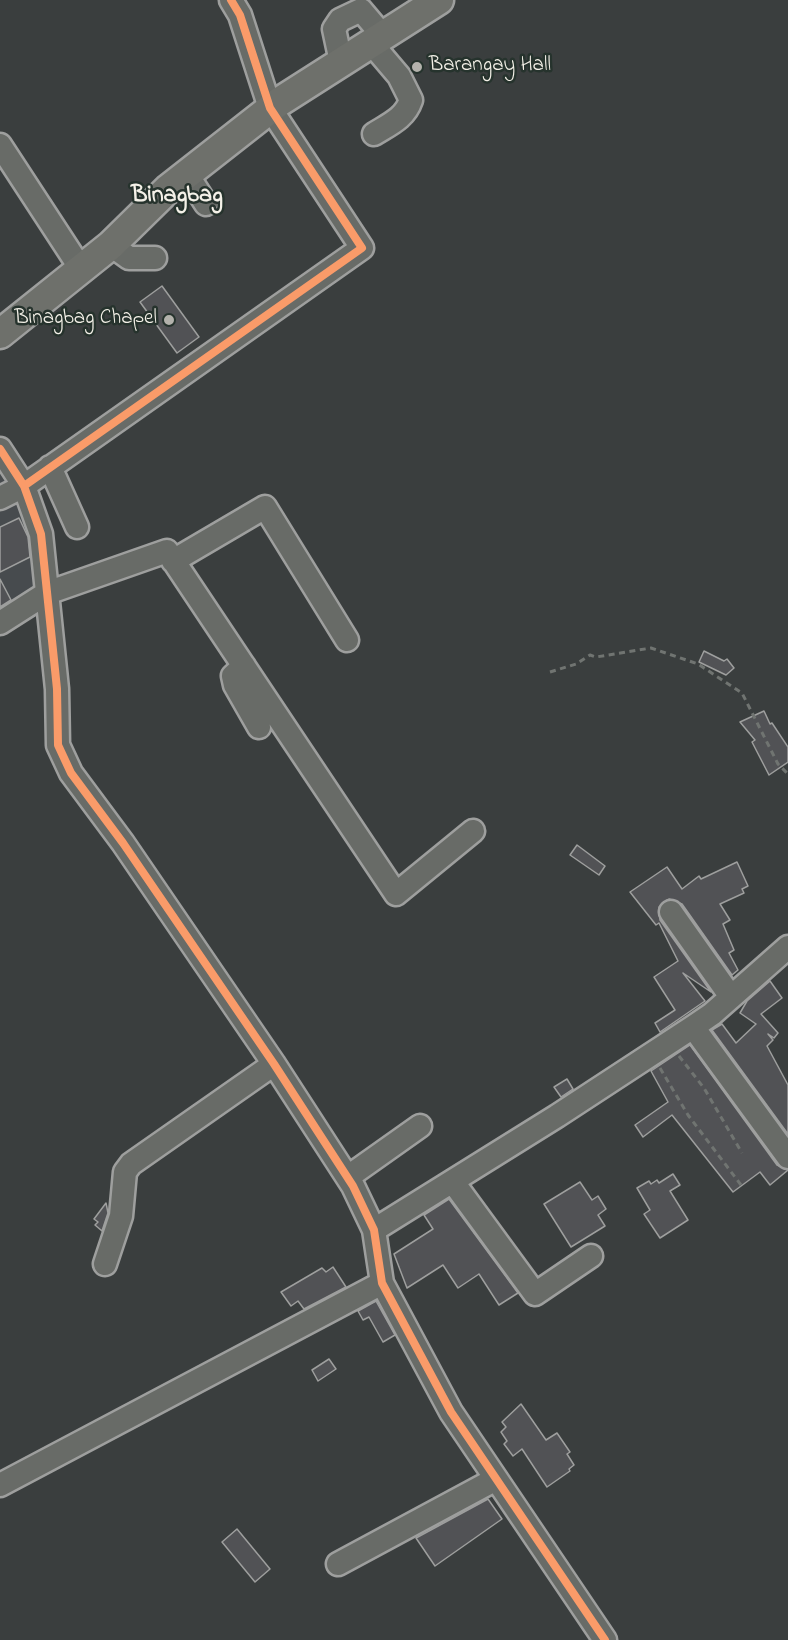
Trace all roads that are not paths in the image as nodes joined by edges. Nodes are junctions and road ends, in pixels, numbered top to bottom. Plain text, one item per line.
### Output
1 (231, 0) edge
2 (439, 0) edge
3 (377, 40) junction
4 (270, 108) junction
5 (374, 134) dead end
6 (0, 146) edge
7 (186, 173) junction
8 (206, 204) dead end
9 (111, 245) junction
10 (155, 258) dead end
11 (81, 269) junction
12 (0, 334) edge
13 (0, 448) edge
14 (50, 467) junction
15 (24, 486) junction
16 (0, 498) edge
17 (77, 527) dead end
18 (173, 561) junction
19 (47, 593) junction
20 (0, 623) edge
21 (348, 640) dead end
22 (244, 666) junction
23 (259, 727) dead end
24 (473, 831) dead end
25 (671, 912) dead end
26 (788, 947) edge
27 (731, 997) junction
28 (693, 1027) junction
29 (274, 1064) junction
30 (420, 1126) dead end
31 (788, 1157) edge
32 (348, 1177) junction
33 (453, 1182) junction
34 (374, 1230) junction
35 (591, 1256) dead end
36 (105, 1264) dead end
37 (382, 1283) junction
38 (496, 1479) junction
39 (0, 1485) edge
40 (338, 1564) dead end
41 (605, 1640) edge

1 - 4 street
2 - 3 main road
3 - 4 main road
3 - 5 street
4 - 7 main road
4 - 14 street
6 - 11 street
7 - 8 street
7 - 9 main road
9 - 10 street
9 - 11 main road
11 - 12 main road
13 - 15 street
14 - 15 street
14 - 17 street
15 - 16 street
15 - 19 street
18 - 19 street
18 - 21 street
18 - 22 street
19 - 20 street
19 - 29 street
22 - 23 street
22 - 24 street
25 - 27 street
26 - 27 street
27 - 28 street
28 - 31 street
28 - 33 street
29 - 32 street
29 - 36 street
30 - 32 street
32 - 34 street
33 - 34 street
33 - 35 street
34 - 37 street
37 - 38 street
37 - 39 street
38 - 40 street
38 - 41 street

